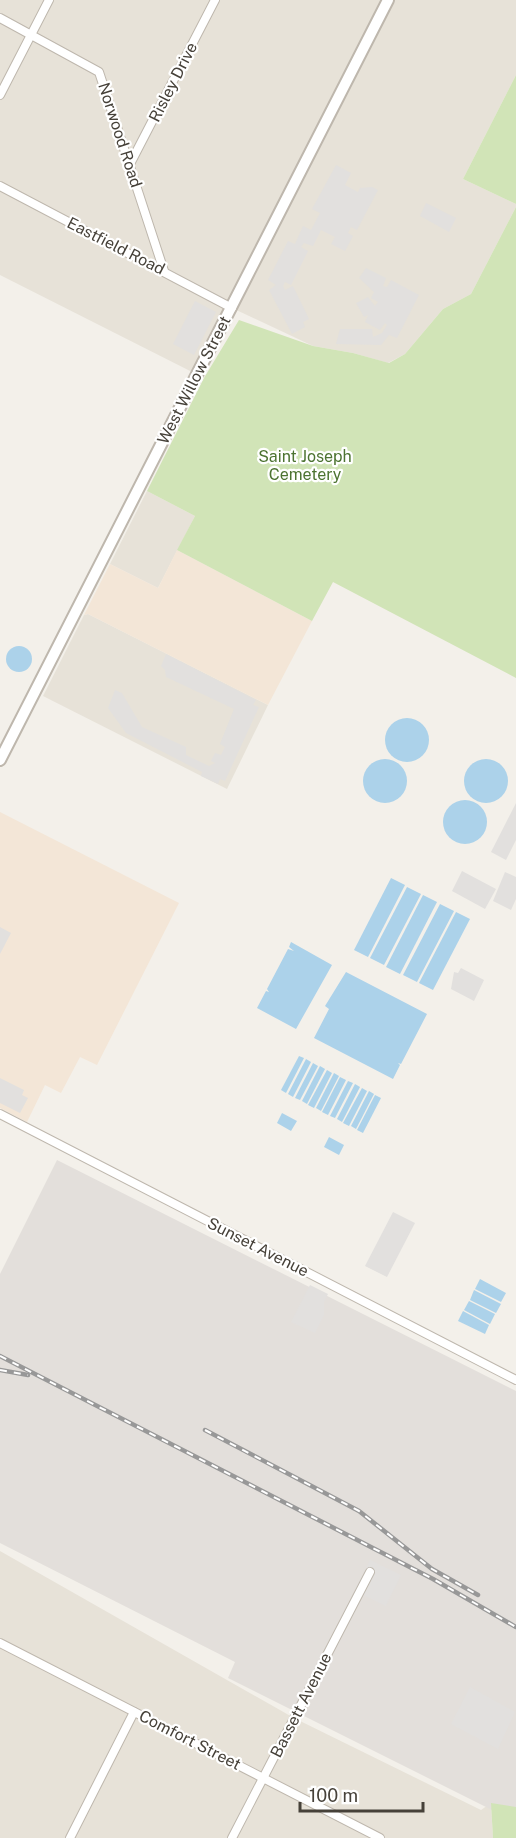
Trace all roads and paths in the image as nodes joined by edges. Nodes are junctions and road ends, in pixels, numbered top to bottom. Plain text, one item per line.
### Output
1 (49, 0) edge
2 (215, 0) edge
3 (388, 0) edge
4 (0, 18) edge
5 (31, 34) junction
6 (0, 95) edge
7 (130, 164) junction
8 (0, 186) edge
9 (164, 271) junction
10 (232, 308) junction
11 (0, 760) edge
12 (0, 1114) edge
13 (516, 1380) edge
14 (370, 1572) dead end
15 (1, 1646) edge
16 (134, 1712) junction
17 (263, 1778) junction
18 (70, 1838) edge
19 (232, 1838) edge
20 (380, 1838) edge

1 - 5 street
2 - 7 street, Risley Drive
3 - 10 street, West Willow Street
4 - 5 street, Norwood Road
5 - 6 street
5 - 7 street, Norwood Road
7 - 9 street, Norwood Road
8 - 9 street, Eastfield Road
9 - 10 street, Eastfield Road
10 - 11 street, West Willow Street
12 - 13 street, Sunset Avenue
14 - 17 street, Bassett Avenue
15 - 16 street, Comfort Street
16 - 17 street, Comfort Street
16 - 18 street
17 - 19 street, Bassett Avenue
17 - 20 street, Comfort Street

